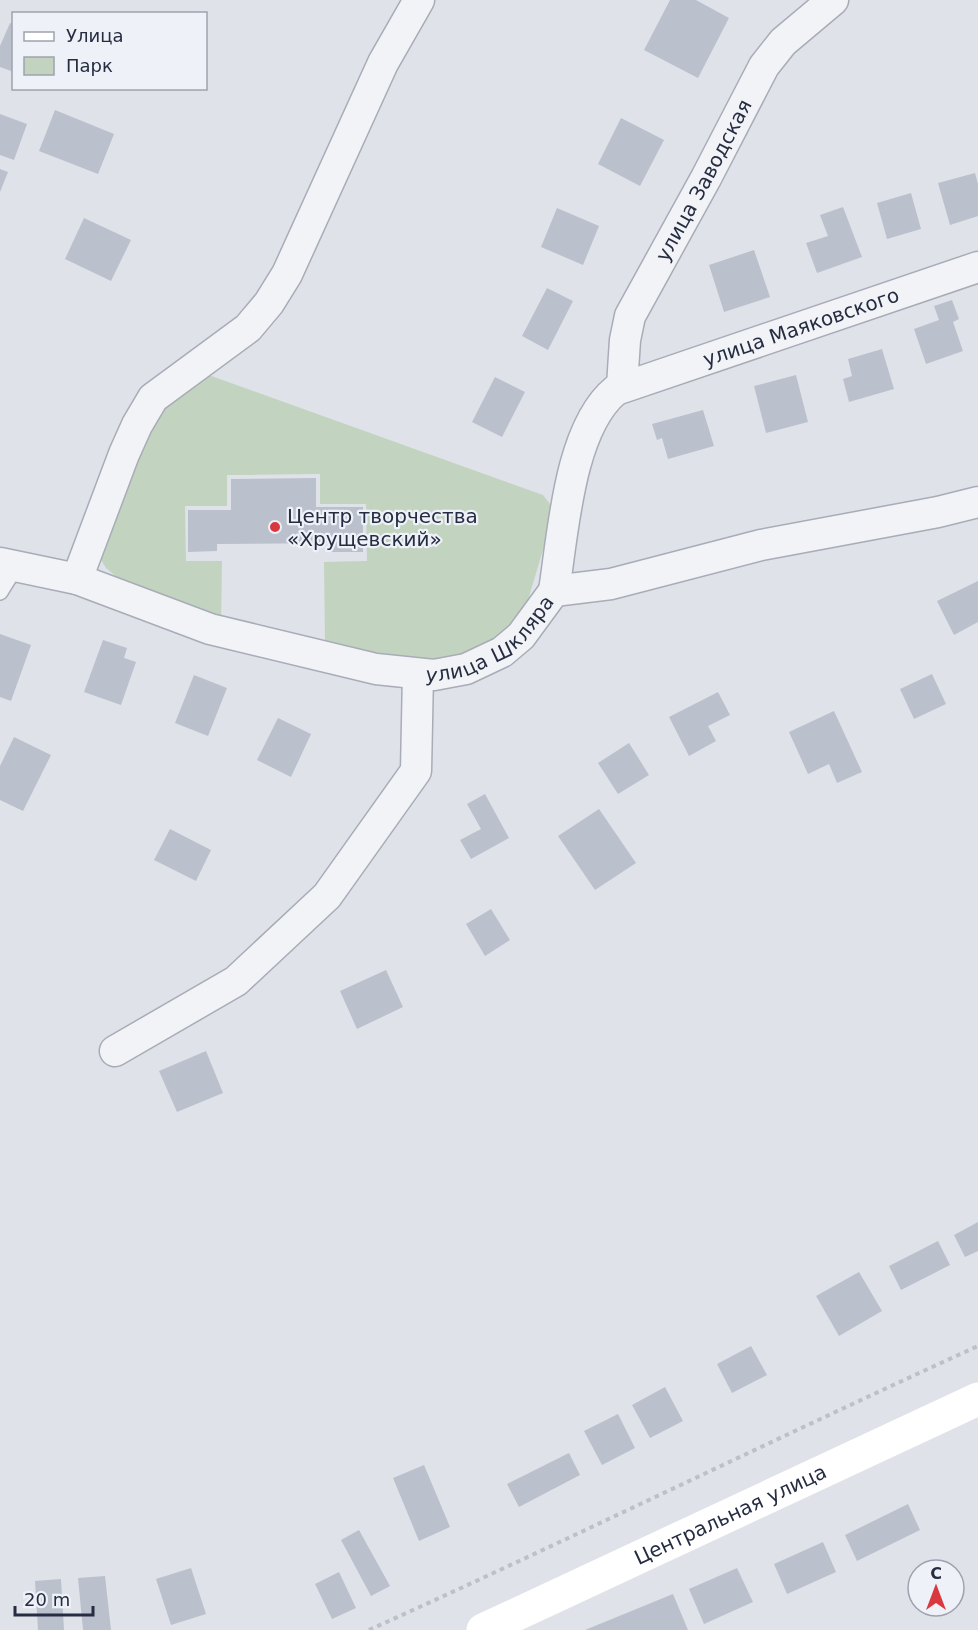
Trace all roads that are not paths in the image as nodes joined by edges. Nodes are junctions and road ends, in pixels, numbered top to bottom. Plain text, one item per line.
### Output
1 (419, 0) edge
2 (833, 0) edge
3 (978, 267) edge
4 (622, 386) junction
5 (978, 502) edge
6 (8, 564) edge
7 (76, 579) junction
8 (554, 591) junction
9 (0, 592) edge
10 (418, 674) junction
11 (115, 1050) dead end
12 (978, 1399) edge
13 (483, 1630) edge

1 - 7 street
2 - 4 street, улица Заводская
3 - 4 street, улица Маяковского
4 - 8 street
5 - 8 street, улица Шкляра
6 - 7 street, улица Шкляра
6 - 9 lane
7 - 10 street, улица Шкляра
8 - 10 street, улица Шкляра
10 - 11 street
12 - 13 main road, Центральная улица

